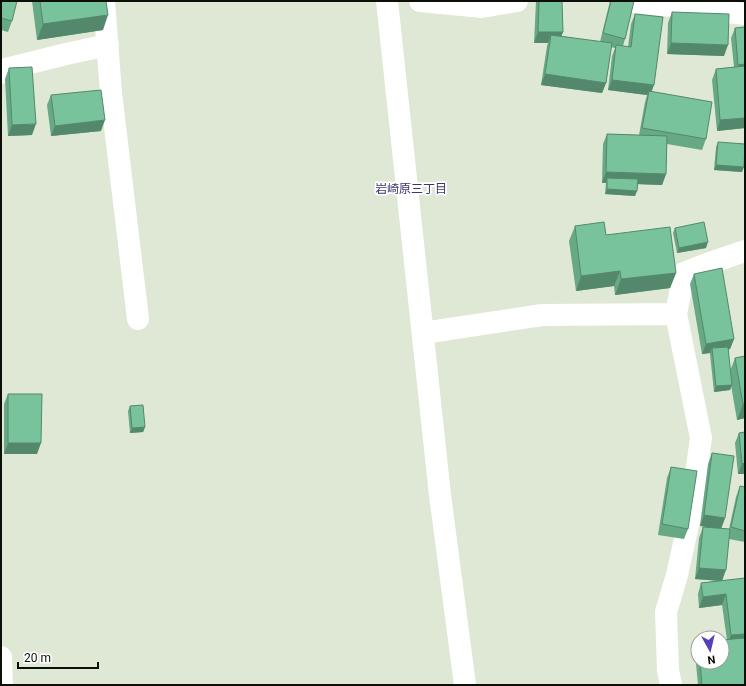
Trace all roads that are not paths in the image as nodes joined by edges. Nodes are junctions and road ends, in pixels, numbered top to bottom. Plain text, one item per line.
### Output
1 (104, 1) edge
2 (387, 1) edge
3 (420, 1) edge
4 (517, 1) edge
5 (627, 1) edge
6 (745, 14) edge
7 (108, 45) junction
8 (1, 73) edge
9 (745, 251) edge
10 (676, 314) junction
11 (138, 319) dead end
12 (423, 333) junction
13 (1, 657) edge
14 (2, 685) edge
15 (466, 685) edge
16 (671, 685) edge

1 - 7 street
2 - 12 street
3 - 4 street
5 - 6 street
7 - 8 street
7 - 11 street
9 - 10 street
10 - 12 street
10 - 16 street
12 - 15 street
13 - 14 street

